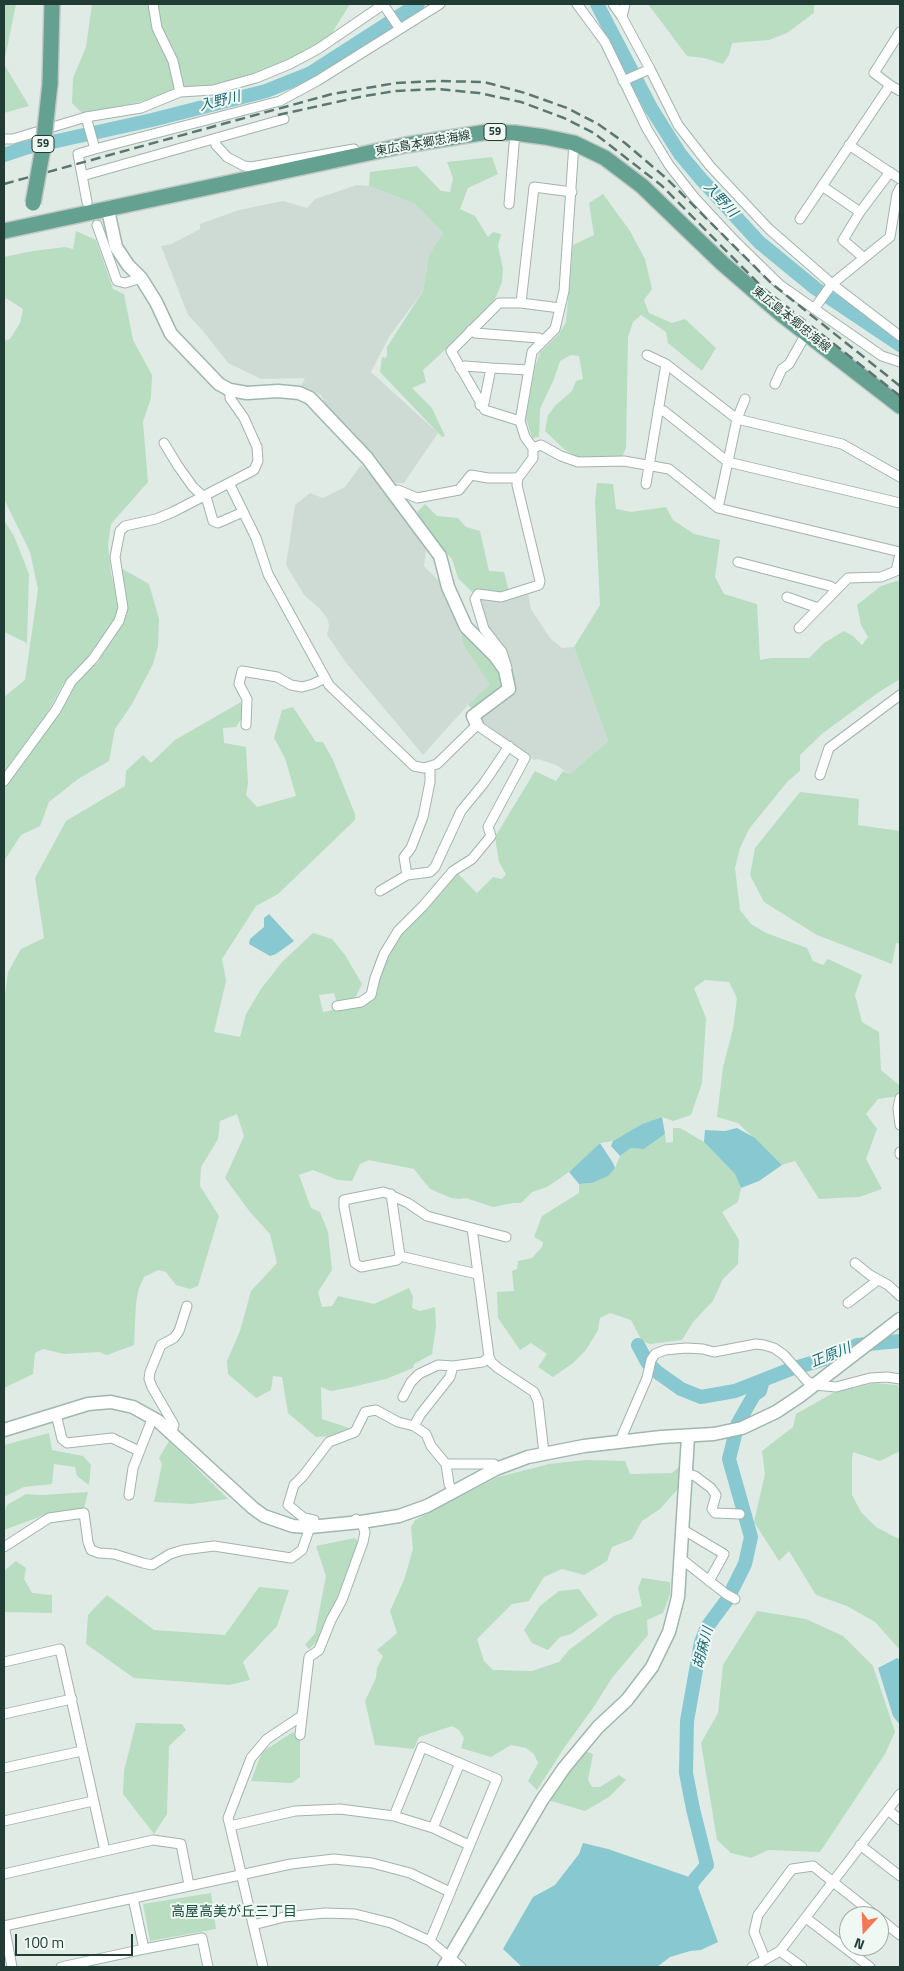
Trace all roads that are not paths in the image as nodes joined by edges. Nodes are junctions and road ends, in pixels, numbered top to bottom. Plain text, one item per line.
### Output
1 (52, 4) edge
2 (154, 4) edge
3 (440, 4) edge
4 (577, 4) edge
5 (613, 4) edge
6 (625, 4) edge
7 (384, 5) edge
8 (622, 17) junction
9 (400, 29) junction
10 (900, 32) edge
11 (650, 69) junction
12 (623, 81) junction
13 (890, 85) junction
14 (900, 91) edge
15 (180, 92) junction
16 (87, 119) junction
17 (284, 120) dead end
18 (515, 133) junction
19 (214, 138) junction
20 (4, 139) edge
21 (574, 143) junction
22 (94, 146) junction
23 (849, 146) junction
24 (357, 156) junction
25 (890, 172) junction
26 (82, 176) junction
27 (900, 179) edge
28 (822, 186) junction
29 (900, 188) edge
30 (572, 192) junction
31 (87, 202) dead end
32 (509, 204) dead end
33 (108, 210) junction
34 (860, 212) junction
35 (800, 218) dead end
36 (37, 224) junction
37 (97, 224) dead end
38 (4, 231) edge
39 (864, 257) junction
40 (141, 278) junction
41 (832, 284) junction
42 (521, 303) junction
43 (560, 308) junction
44 (814, 309) junction
45 (471, 330) junction
46 (806, 334) junction
47 (900, 336) edge
48 (542, 341) junction
49 (647, 355) dead end
50 (900, 362) edge
51 (666, 364) junction
52 (460, 368) junction
53 (491, 368) junction
54 (529, 370) junction
55 (774, 384) dead end
56 (230, 390) junction
57 (745, 399) dead end
58 (480, 405) junction
59 (900, 406) edge
60 (658, 410) junction
61 (737, 419) junction
62 (520, 421) junction
63 (164, 443) dead end
64 (534, 448) junction
65 (728, 462) junction
66 (650, 465) junction
67 (518, 478) junction
68 (900, 478) edge
69 (646, 484) dead end
70 (230, 485) junction
71 (393, 493) junction
72 (204, 497) junction
73 (900, 503) edge
74 (718, 508) junction
75 (243, 512) junction
76 (900, 553) edge
77 (738, 562) dead end
78 (836, 590) junction
79 (787, 597) dead end
80 (818, 608) junction
81 (799, 628) dead end
82 (505, 670) junction
83 (325, 678) junction
84 (900, 694) edge
85 (477, 724) junction
86 (246, 725) dead end
87 (509, 746) junction
88 (430, 768) junction
89 (820, 775) dead end
90 (4, 781) edge
91 (407, 875) junction
92 (380, 891) dead end
93 (338, 1006) dead end
94 (900, 1098) edge
95 (900, 1125) edge
96 (391, 1194) junction
97 (472, 1228) junction
98 (506, 1237) dead end
99 (400, 1256) junction
100 (855, 1263) dead end
101 (477, 1274) junction
102 (878, 1280) junction
103 (900, 1296) edge
104 (848, 1302) dead end
105 (187, 1306) dead end
106 (900, 1319) edge
107 (489, 1357) junction
108 (453, 1366) junction
109 (900, 1379) edge
110 (815, 1385) junction
111 (403, 1397) dead end
112 (56, 1414) junction
113 (153, 1416) junction
114 (414, 1426) junction
115 (4, 1430) edge
116 (172, 1432) junction
117 (688, 1437) junction
118 (623, 1441) junction
119 (139, 1451) junction
120 (544, 1453) junction
121 (446, 1464) junction
122 (496, 1469) junction
123 (685, 1473) junction
124 (453, 1492) junction
125 (128, 1495) dead end
126 (740, 1514) dead end
127 (361, 1522) junction
128 (312, 1523) junction
129 (682, 1532) junction
130 (4, 1547) edge
131 (680, 1560) junction
132 (708, 1581) junction
133 (735, 1599) dead end
134 (4, 1662) edge
135 (72, 1699) junction
136 (4, 1714) edge
137 (302, 1717) junction
138 (300, 1735) dead end
139 (82, 1750) junction
140 (460, 1763) junction
141 (4, 1768) edge
142 (900, 1794) edge
143 (93, 1801) junction
144 (888, 1810) junction
145 (394, 1816) junction
146 (900, 1820) edge
147 (4, 1821) edge
148 (230, 1826) junction
149 (433, 1828) junction
150 (470, 1844) junction
151 (860, 1845) junction
152 (105, 1851) junction
153 (4, 1874) edge
154 (241, 1875) junction
155 (900, 1876) edge
156 (833, 1883) junction
157 (190, 1885) junction
158 (450, 1892) junction
159 (133, 1898) junction
160 (863, 1906) edge
161 (806, 1918) junction
162 (4, 1925) edge
163 (253, 1925) junction
164 (889, 1926) edge
165 (900, 1935) edge
166 (430, 1941) junction
167 (144, 1949) junction
168 (780, 1951) junction
169 (766, 1959) junction
170 (447, 1962) edge
171 (87, 1964) edge
172 (12, 1967) edge
173 (61, 1967) edge
174 (208, 1967) edge
175 (263, 1967) edge
176 (461, 1967) edge
177 (752, 1967) edge
178 (802, 1967) edge
179 (870, 1967) edge

1 - 36 main road, 59, bridge
2 - 15 street
3 - 9 street
4 - 12 street
5 - 8 street
6 - 8 street
7 - 9 street
7 - 15 street
8 - 11 street
9 - 22 street
10 - 13 street
11 - 12 street
11 - 41 street
12 - 44 street
13 - 14 street
13 - 23 street
15 - 16 street
16 - 20 street
16 - 22 street
17 - 19 street
18 - 21 main road, 東広島本郷忠海線 / 59
18 - 24 main road, 東広島本郷忠海線 / 59
18 - 32 street
19 - 24 street
19 - 26 street
21 - 30 street
21 - 46 main road, 東広島本郷忠海線 / 59
22 - 26 street
23 - 25 street
23 - 28 street
24 - 33 main road, 東広島本郷忠海線 / 59
25 - 27 street
25 - 34 street
26 - 31 street
28 - 34 street
28 - 35 street
29 - 39 street
30 - 42 street
30 - 43 street
33 - 36 main road, 東広島本郷忠海線 / 59
33 - 40 street
34 - 39 street
36 - 38 main road, 東広島本郷忠海線 / 59
37 - 40 street
39 - 41 street
40 - 56 street
41 - 44 street
41 - 47 street
42 - 43 street
42 - 45 street
43 - 48 street
44 - 50 street
45 - 48 street
45 - 52 street
46 - 55 street
46 - 59 main road, 東広島本郷忠海線 / 59
48 - 54 street
49 - 51 street
51 - 60 street
51 - 61 street
52 - 53 street
52 - 58 street
53 - 54 street
53 - 58 street
54 - 62 street
56 - 70 street
56 - 71 street
57 - 61 street
58 - 62 street
60 - 65 street
60 - 66 street
61 - 65 street
61 - 68 street
62 - 64 street
63 - 72 street
64 - 66 street
64 - 67 street
65 - 73 street
65 - 74 street
66 - 69 street
66 - 74 street
67 - 71 street
67 - 82 street
70 - 72 street
70 - 75 street
71 - 82 street
72 - 75 street
72 - 90 street
74 - 76 street
75 - 83 street
76 - 78 street
77 - 78 street
78 - 80 street
79 - 80 street
80 - 81 street
82 - 85 street
83 - 86 street
83 - 88 street
84 - 89 street
85 - 87 street
85 - 88 street
87 - 91 street
87 - 93 street
88 - 91 street
91 - 92 street
94 - 95 street
96 - 97 street
96 - 99 street
96 - 99 street
97 - 98 street
97 - 101 street
99 - 101 street
100 - 102 street
101 - 107 street
102 - 103 street
102 - 104 street
105 - 116 street
106 - 110 street
107 - 108 street
107 - 120 street
108 - 111 street
108 - 114 street
109 - 110 street
110 - 117 street
110 - 118 street
112 - 113 street
112 - 115 street
112 - 119 street
113 - 116 street
113 - 119 street
114 - 121 street
114 - 128 street
116 - 128 street
117 - 118 street
117 - 123 street
118 - 120 street
119 - 125 street
120 - 122 street
121 - 122 street
121 - 124 street
122 - 124 street
123 - 126 street
123 - 129 street
124 - 127 street
127 - 128 street
127 - 137 street
128 - 130 street
129 - 131 street
129 - 132 street
131 - 132 street
131 - 170 street
132 - 133 street
134 - 135 street
135 - 136 street
135 - 139 street
137 - 138 street
137 - 148 street
139 - 141 street
139 - 143 street
140 - 145 street
140 - 149 street
140 - 150 street
142 - 144 street
143 - 147 street
143 - 152 street
144 - 146 street
144 - 151 street
145 - 148 street
145 - 149 street
148 - 154 street
149 - 150 street
150 - 158 street
151 - 155 street
151 - 156 street
152 - 153 street
152 - 157 street
154 - 157 street
154 - 158 street
154 - 163 street
156 - 160 street
156 - 161 street
156 - 169 street
157 - 159 street
158 - 166 street
159 - 162 street
159 - 167 street
161 - 168 street
161 - 179 street
162 - 172 street
163 - 166 street
163 - 175 street
164 - 165 street
166 - 170 street
167 - 171 street
167 - 174 street
168 - 169 street
168 - 178 street
169 - 177 street
170 - 176 street
171 - 173 street

